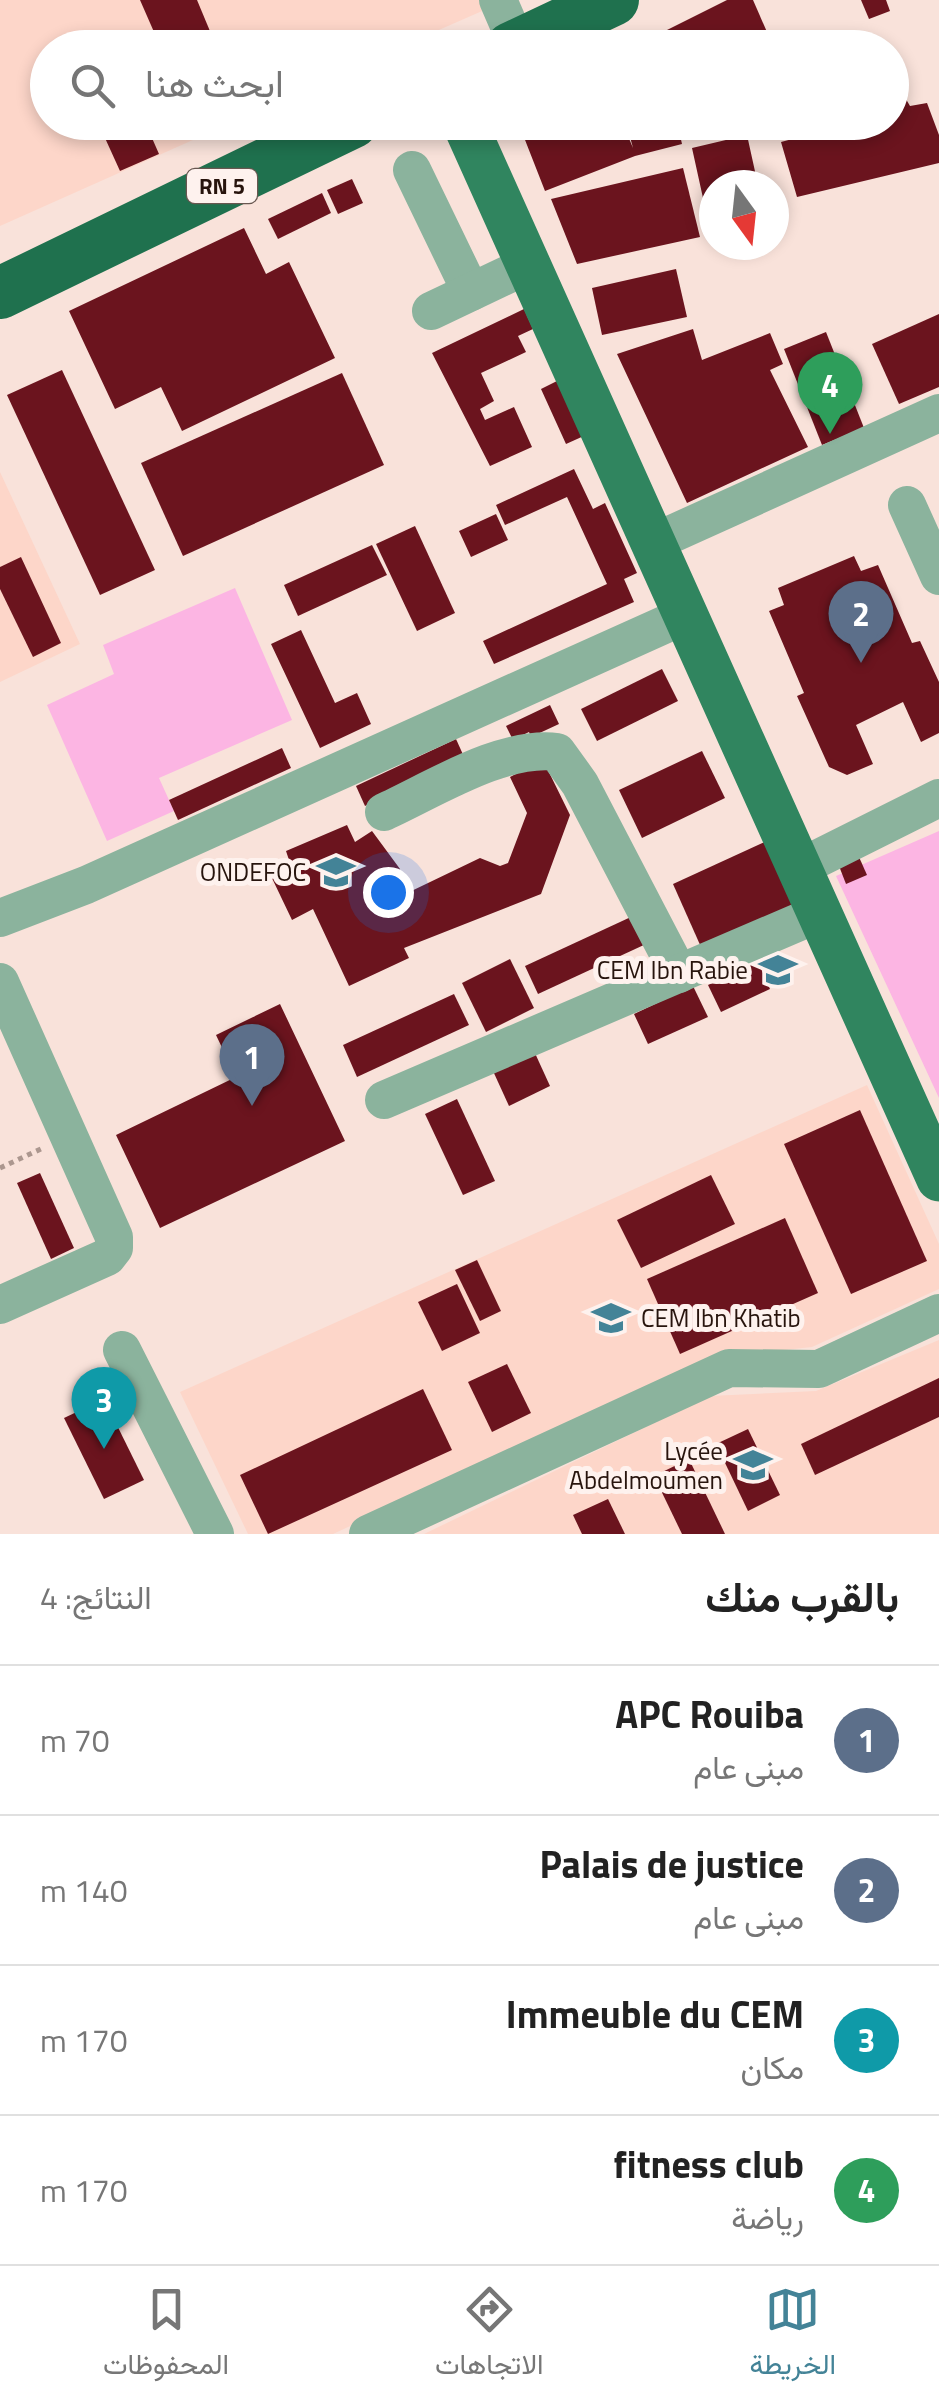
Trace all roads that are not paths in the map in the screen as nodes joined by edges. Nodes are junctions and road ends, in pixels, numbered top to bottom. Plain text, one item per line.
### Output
1 (613, 0) edge
2 (511, 30) edge
3 (316, 140) edge
4 (472, 140) edge
5 (412, 170) dead end
6 (90, 250) junction
7 (528, 266) junction
8 (0, 280) edge
9 (471, 292) junction
10 (0, 294) edge
11 (431, 311) dead end
12 (939, 412) edge
13 (907, 504) dead end
14 (652, 544) junction
15 (939, 576) edge
16 (686, 615) junction
17 (939, 798) edge
18 (384, 812) dead end
19 (800, 868) junction
20 (820, 913) junction
21 (0, 918) edge
22 (679, 974) junction
23 (0, 982) edge
24 (384, 1100) dead end
25 (939, 1178) edge
26 (0, 1305) edge
27 (939, 1313) edge
28 (122, 1350) dead end
29 (215, 1534) edge
30 (368, 1534) edge

1 - 2 highway
3 - 6 highway, RN 5
4 - 7 main road
5 - 9 street
6 - 8 highway, RN 5
6 - 10 highway, RN 5
7 - 9 street
7 - 14 main road
9 - 11 street
12 - 14 street
13 - 15 street
14 - 16 main road
16 - 19 main road
16 - 21 street
17 - 19 street
18 - 22 street
19 - 20 main road
20 - 22 street
20 - 25 main road
22 - 24 street
23 - 26 street
27 - 30 street
28 - 29 street

